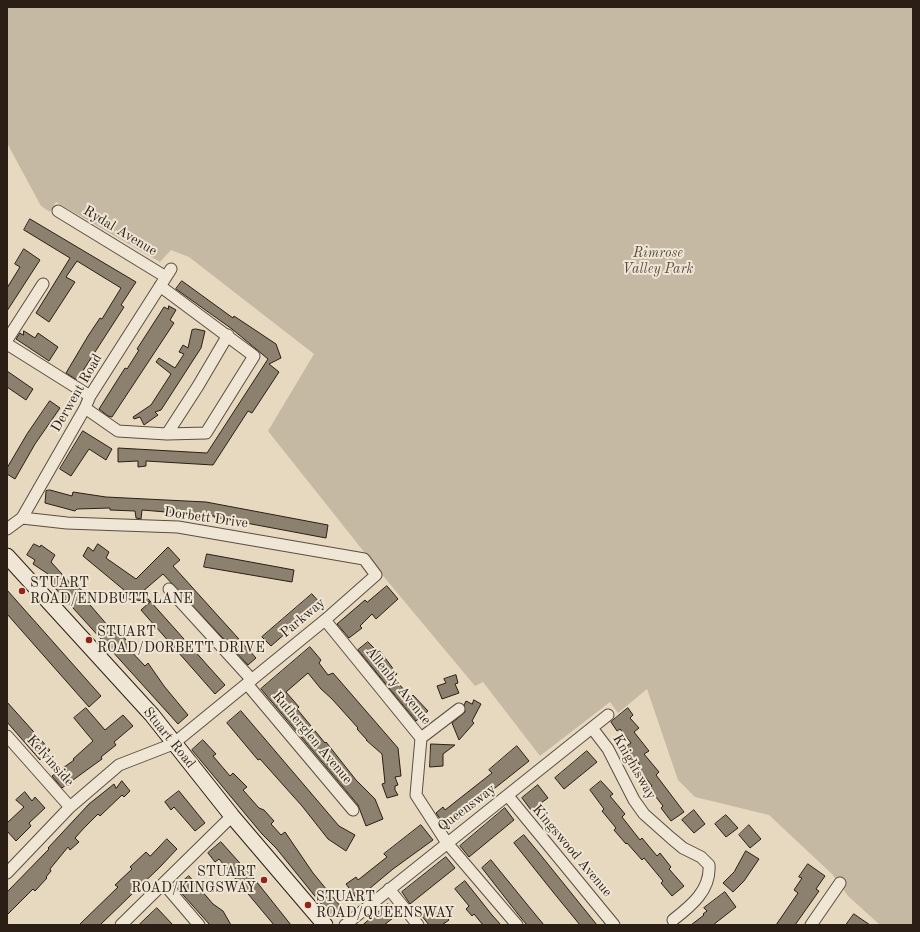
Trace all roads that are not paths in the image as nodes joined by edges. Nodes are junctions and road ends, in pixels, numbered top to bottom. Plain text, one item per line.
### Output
1 (58, 211) dead end
2 (166, 278) junction
3 (43, 284) dead end
4 (228, 335) junction
5 (7, 340) edge
6 (7, 344) edge
7 (90, 396) junction
8 (85, 408) junction
9 (167, 434) junction
10 (22, 518) junction
11 (7, 529) edge
12 (7, 556) edge
13 (376, 574) joint
14 (170, 589) dead end
15 (325, 620) junction
16 (250, 682) junction
17 (459, 709) dead end
18 (608, 715) dead end
19 (592, 728) junction
20 (7, 736) edge
21 (421, 738) junction
22 (173, 744) junction
23 (508, 796) junction
24 (70, 807) junction
25 (353, 810) dead end
26 (232, 816) junction
27 (447, 843) junction
28 (7, 873) edge
29 (840, 883) dead end
30 (164, 884) junction
31 (389, 889) junction
32 (673, 920) dead end
33 (121, 925) edge
34 (199, 925) edge
35 (325, 925) edge
36 (345, 925) edge
37 (418, 925) edge
38 (517, 925) edge
39 (614, 925) edge
40 (811, 925) edge

1 - 2 street, Rydal Avenue
2 - 4 street, Rydal Avenue
2 - 7 street, Derwent Road
3 - 5 street
4 - 9 street
4 - 9 street, Rydal Avenue
6 - 7 street
7 - 8 street, Derwent Road
8 - 9 street
8 - 10 street, Derwent Road
10 - 11 street, Derwent Road
10 - 13 street, Dorbett Drive
12 - 22 street, Stuart Road
13 - 15 street, Parkway
14 - 16 street, Rutherglen Avenue
15 - 16 street, Parkway
15 - 21 street, Allenby Avenue
16 - 22 street, Parkway
16 - 25 street, Rutherglen Avenue
17 - 21 street
18 - 19 street, Queensway
19 - 23 street, Queensway
19 - 32 street, Knightsway
20 - 24 street, Kelvinside
21 - 27 street, Allenby Avenue
22 - 24 street, Parkway
22 - 26 street, Stuart Road
23 - 27 street, Queensway
23 - 39 street, Kingswood Avenue
24 - 28 street, Parkway
26 - 30 street
26 - 35 street, Stuart Road
27 - 31 street, Queensway
27 - 38 street, Allenby Avenue
29 - 40 street
30 - 33 street
30 - 34 street
31 - 36 street, Queensway
31 - 37 street

